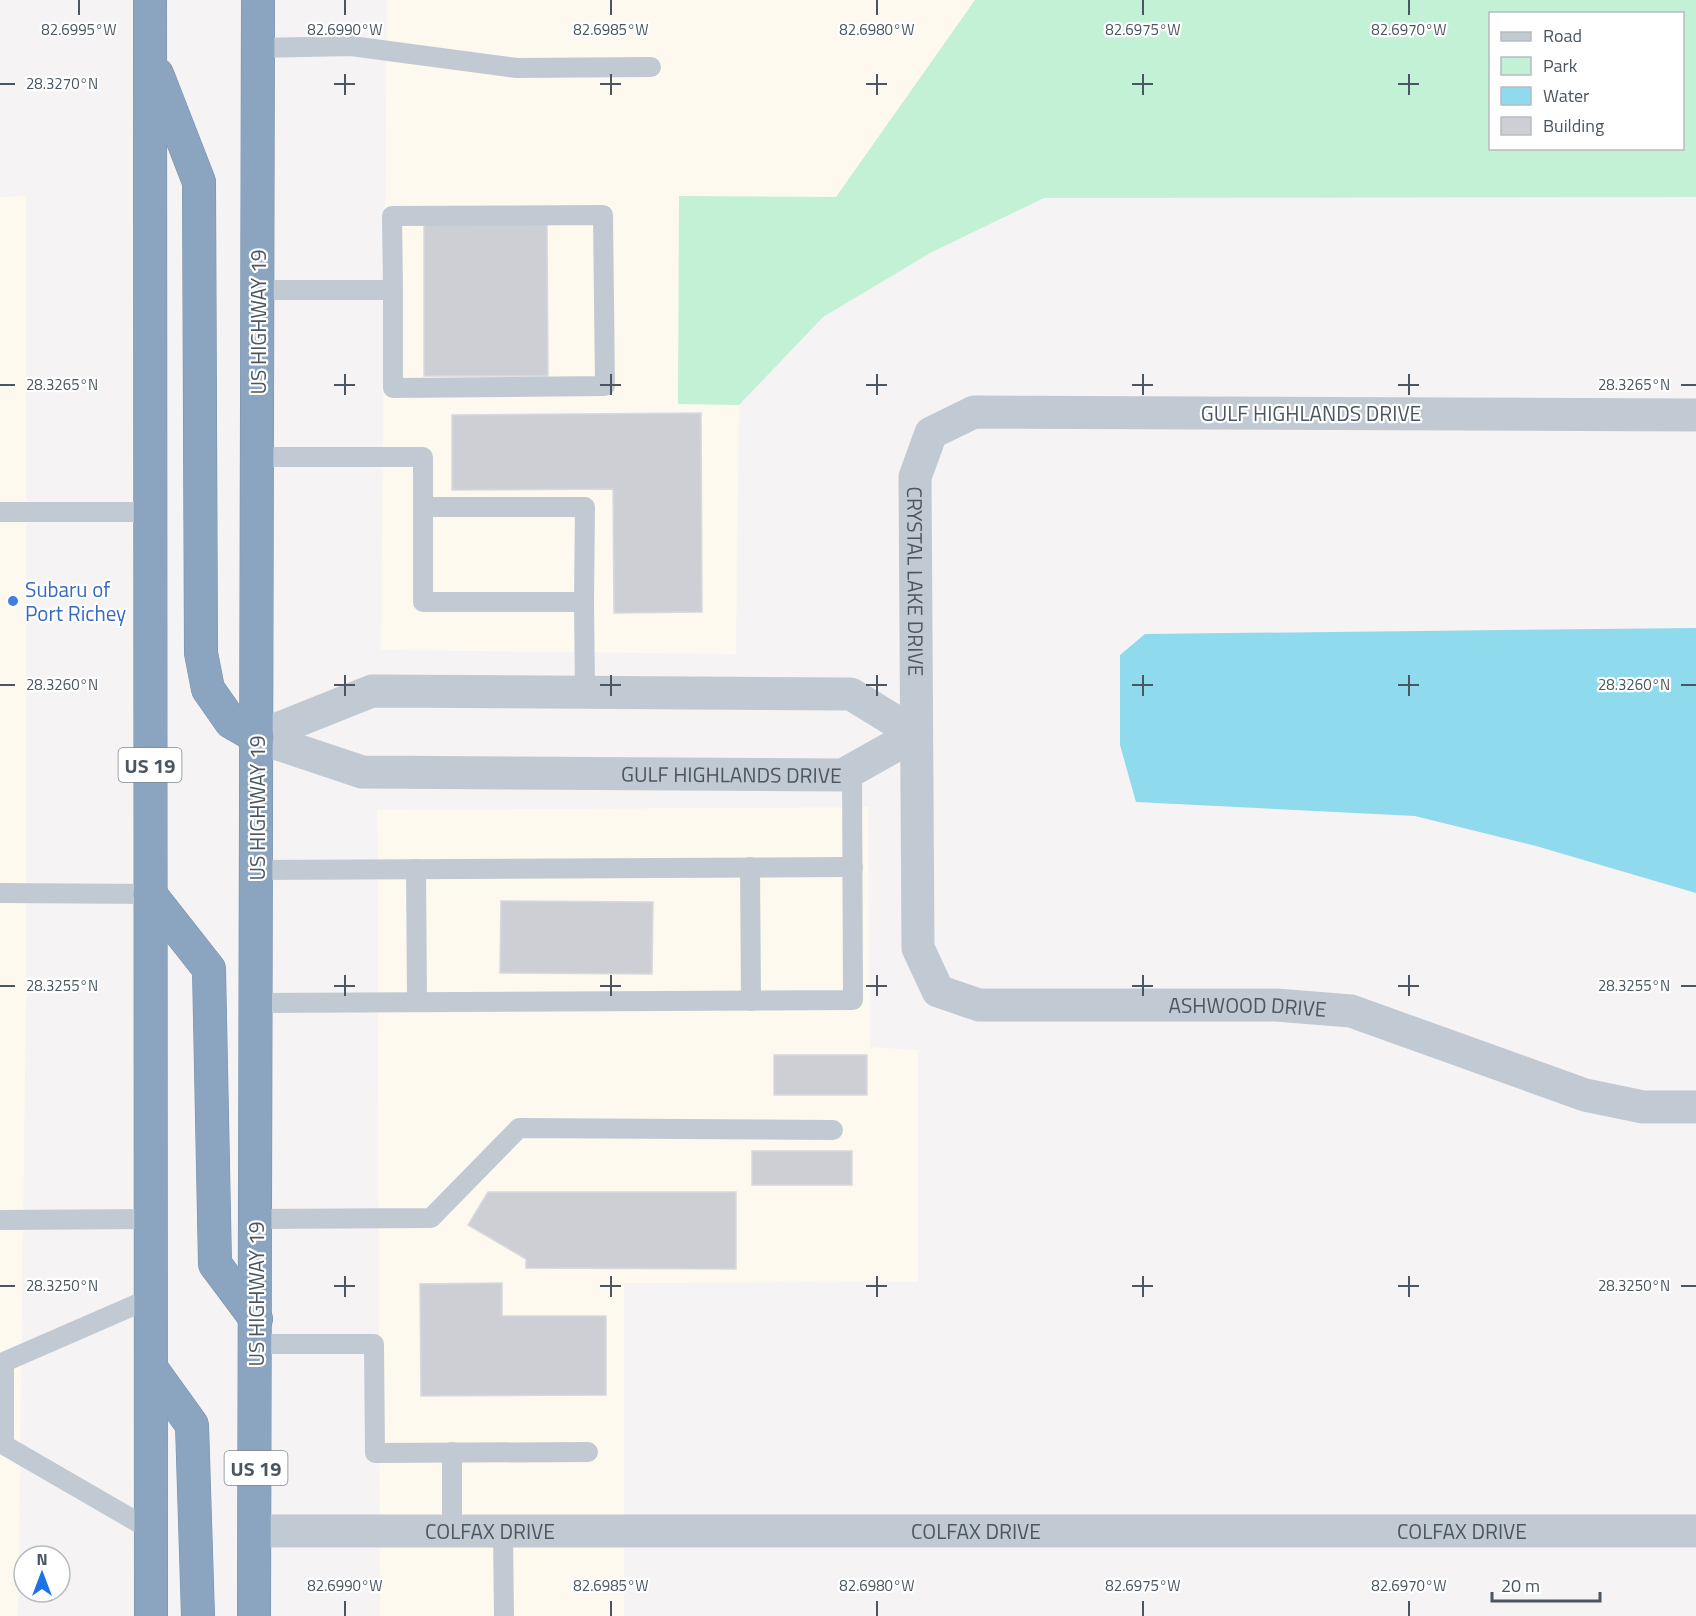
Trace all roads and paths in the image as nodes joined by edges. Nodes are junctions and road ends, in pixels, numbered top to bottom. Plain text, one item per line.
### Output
1 (150, 0) edge
2 (238, 0) edge
3 (258, 0) edge
4 (258, 48) junction
5 (150, 56) junction
6 (651, 67) dead end
7 (258, 290) junction
8 (393, 290) junction
9 (1696, 415) edge
10 (931, 433) joint
11 (258, 457) junction
12 (423, 507) junction
13 (0, 512) edge
14 (150, 512) junction
15 (584, 602) junction
16 (585, 692) junction
17 (916, 734) junction
18 (257, 737) junction
19 (852, 769) junction
20 (750, 867) junction
21 (853, 867) junction
22 (416, 869) junction
23 (257, 870) junction
24 (0, 893) edge
25 (150, 894) junction
26 (751, 1001) junction
27 (417, 1002) junction
28 (257, 1003) junction
29 (1696, 1107) edge
30 (833, 1130) dead end
31 (150, 1219) junction
32 (256, 1219) junction
33 (0, 1220) edge
34 (151, 1298) junction
35 (256, 1332) junction
36 (151, 1368) junction
37 (452, 1452) junction
38 (588, 1452) dead end
39 (151, 1530) junction
40 (256, 1531) junction
41 (452, 1531) junction
42 (503, 1531) junction
43 (1696, 1531) edge
44 (151, 1616) edge
45 (198, 1616) edge
46 (254, 1616) edge
47 (504, 1616) edge

1 - 5 highway, US 19
2 - 4 highway
3 - 4 highway, US HIGHWAY 19 / US 19
4 - 6 lane
4 - 7 highway, US HIGHWAY 19 / US 19
5 - 14 highway, US 19
5 - 18 highway
7 - 8 lane
7 - 11 highway, US HIGHWAY 19 / US 19
8 - 8 lane
9 - 10 street, GULF HIGHLANDS DRIVE
10 - 17 street, CRYSTAL LAKE DRIVE
11 - 12 lane
11 - 18 highway, US HIGHWAY 19 / US 19
12 - 15 lane
12 - 15 lane
13 - 14 lane
14 - 25 highway, US 19
15 - 16 lane
16 - 17 street
16 - 18 street
17 - 19 street, GULF HIGHLANDS DRIVE
17 - 29 street, ASHWOOD DRIVE
18 - 19 street, GULF HIGHLANDS DRIVE
18 - 23 highway, US HIGHWAY 19 / US 19
19 - 21 lane
20 - 21 lane
20 - 22 lane
20 - 26 lane
21 - 26 lane
22 - 23 lane
22 - 27 lane
23 - 28 highway, US HIGHWAY 19 / US 19
24 - 25 lane
25 - 31 highway, US 19
25 - 35 highway
26 - 27 lane
27 - 28 lane
28 - 32 highway, US HIGHWAY 19 / US 19
30 - 32 lane
31 - 33 lane
31 - 34 highway, US 19
32 - 35 highway, US HIGHWAY 19 / US 19
34 - 36 highway, US 19
34 - 39 lane
35 - 37 lane
35 - 40 highway, US HIGHWAY 19 / US 19
36 - 39 highway, US 19
36 - 45 highway
37 - 38 lane
37 - 41 lane
39 - 44 highway, US 19
40 - 41 street, COLFAX DRIVE
40 - 46 highway, US HIGHWAY 19 / US 19
41 - 42 street, COLFAX DRIVE
42 - 43 street, COLFAX DRIVE
42 - 47 lane

